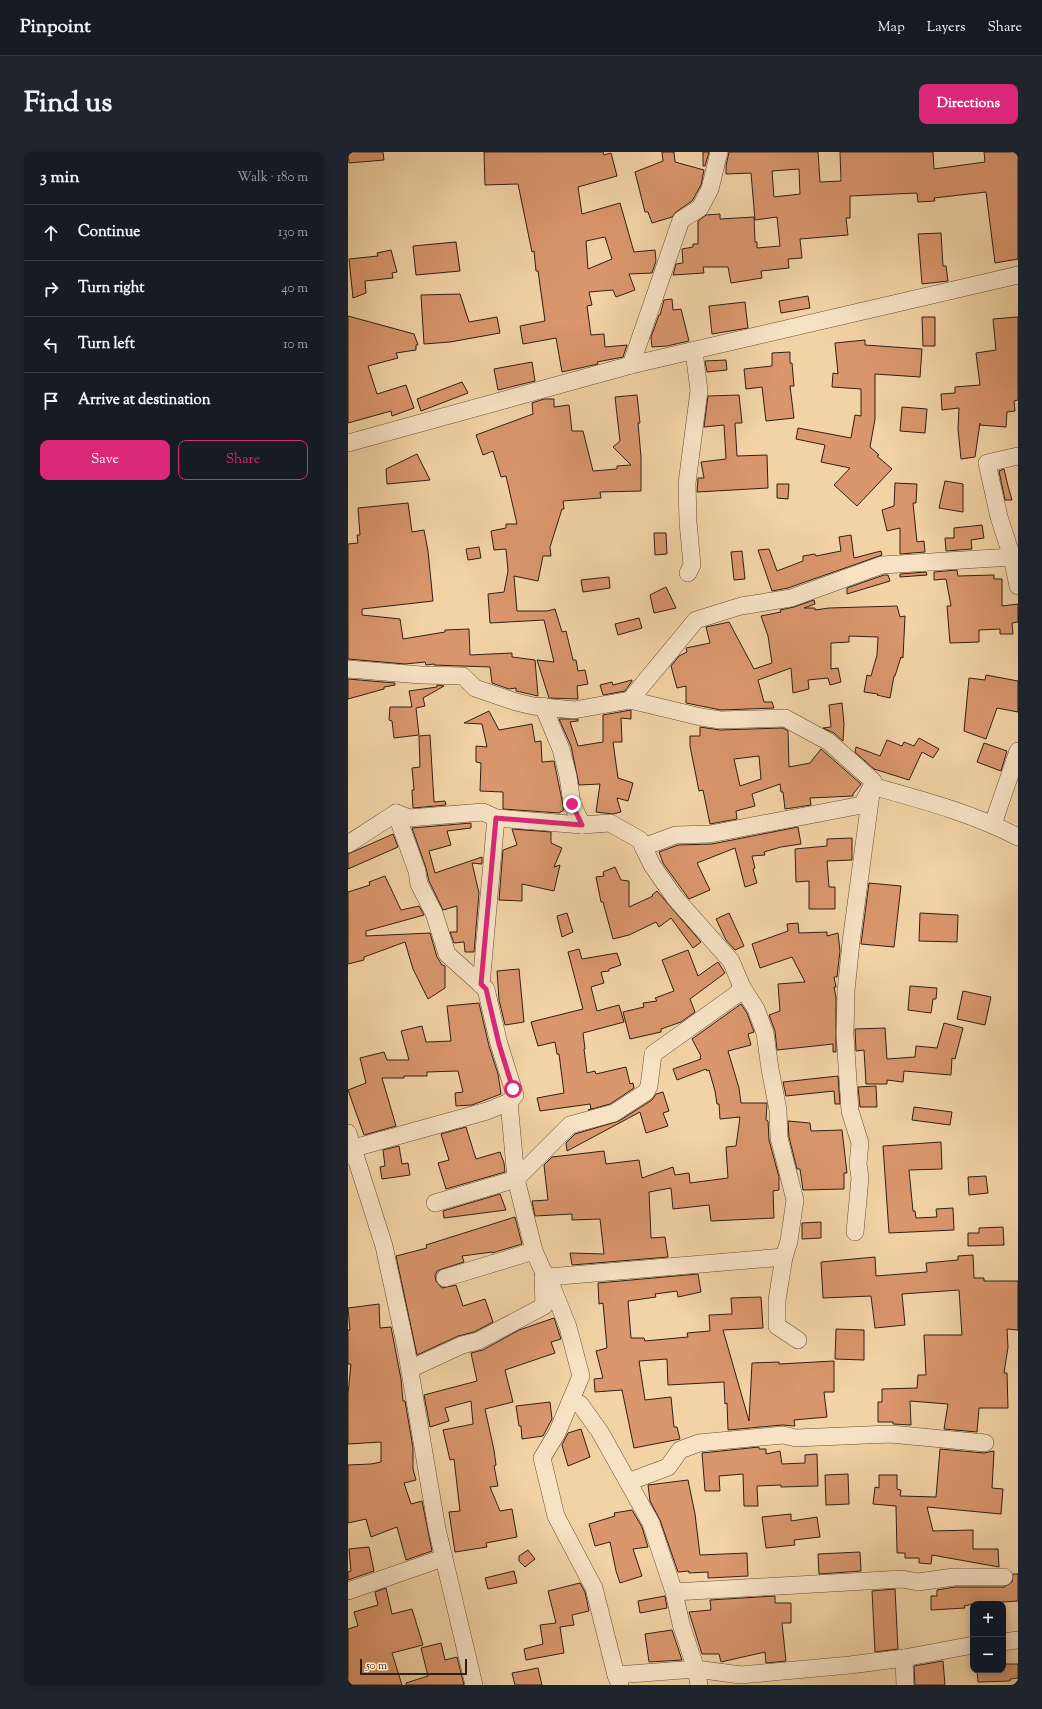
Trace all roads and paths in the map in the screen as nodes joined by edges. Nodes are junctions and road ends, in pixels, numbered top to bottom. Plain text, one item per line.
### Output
1 (719, 152) edge
2 (1018, 275) edge
3 (694, 351) junction
4 (631, 365) junction
5 (348, 443) edge
6 (1018, 456) edge
7 (1012, 557) junction
8 (688, 573) dead end
9 (1018, 586) edge
10 (348, 669) edge
11 (630, 700) junction
12 (543, 706) junction
13 (1018, 751) edge
14 (872, 786) junction
15 (396, 813) junction
16 (496, 818) junction
17 (993, 824) junction
18 (582, 825) junction
19 (1018, 836) edge
20 (348, 844) edge
21 (643, 847) junction
22 (481, 984) junction
23 (742, 987) junction
24 (509, 1102) junction
25 (350, 1146) edge
26 (516, 1179) junction
27 (435, 1202) dead end
28 (855, 1232) dead end
29 (534, 1251) junction
30 (784, 1257) junction
31 (545, 1274) junction
32 (445, 1278) dead end
33 (798, 1340) dead end
34 (410, 1369) junction
35 (571, 1400) junction
36 (985, 1443) dead end
37 (628, 1482) junction
38 (443, 1558) junction
39 (1004, 1577) dead end
40 (348, 1591) edge
41 (674, 1592) junction
42 (1018, 1640) edge
43 (1006, 1642) edge
44 (970, 1645) edge
45 (904, 1658) junction
46 (697, 1677) edge
47 (618, 1680) edge
48 (474, 1685) edge
49 (905, 1685) edge

1 - 4 street
2 - 3 street
3 - 4 street
3 - 8 street
4 - 5 street
6 - 7 street
7 - 9 street
7 - 11 street
10 - 12 street
11 - 12 street
11 - 14 street
12 - 18 street
13 - 17 street
14 - 17 street
14 - 21 street
14 - 28 street
15 - 16 street
15 - 20 street
15 - 22 street
16 - 18 street
16 - 22 street
17 - 19 street
18 - 21 street
21 - 23 street
22 - 24 street
23 - 26 street
23 - 30 street
24 - 25 street
24 - 26 street
25 - 34 street
26 - 27 street
26 - 29 street
29 - 31 street
29 - 32 street
30 - 31 street
30 - 33 street
31 - 34 street
31 - 35 street
34 - 38 street
35 - 37 street
35 - 47 street
36 - 37 street
37 - 41 street
38 - 40 street
38 - 48 street
39 - 41 street
41 - 46 street
42 - 43 street
44 - 45 street
45 - 46 street
45 - 49 street
46 - 47 street

